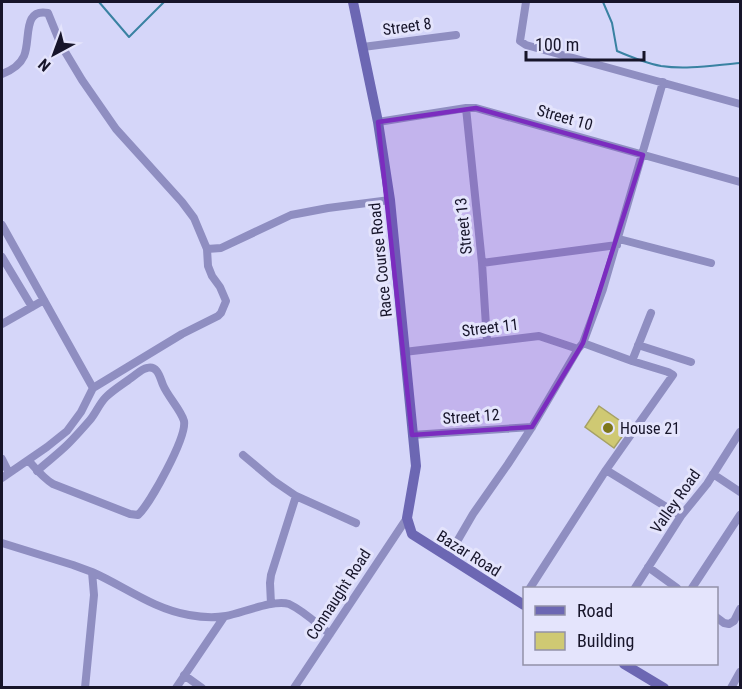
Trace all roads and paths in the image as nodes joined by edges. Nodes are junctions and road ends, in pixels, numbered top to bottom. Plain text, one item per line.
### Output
1 (353, 2) edge
2 (526, 2) edge
3 (456, 35) dead end
4 (363, 47) junction
5 (2, 74) edge
6 (663, 82) junction
7 (741, 104) edge
8 (466, 108) junction
9 (378, 122) junction
10 (643, 155) junction
11 (741, 182) edge
12 (390, 200) junction
13 (2, 225) edge
14 (618, 242) junction
15 (207, 249) junction
16 (2, 257) edge
17 (482, 263) junction
18 (711, 263) dead end
19 (44, 300) junction
20 (32, 307) junction
21 (651, 313) dead end
22 (2, 324) edge
23 (487, 342) junction
24 (639, 345) junction
25 (581, 346) junction
26 (404, 352) junction
27 (632, 361) junction
28 (691, 362) dead end
29 (93, 388) junction
30 (532, 427) junction
31 (412, 435) junction
32 (740, 436) edge
33 (243, 455) dead end
34 (2, 459) edge
35 (29, 460) junction
36 (606, 470) junction
37 (37, 471) junction
38 (9, 472) junction
39 (713, 474) junction
40 (2, 478) edge
41 (741, 492) edge
42 (296, 496) junction
43 (741, 515) edge
44 (681, 516) junction
45 (406, 518) junction
46 (356, 523) dead end
47 (2, 543) edge
48 (447, 557) junction
49 (648, 567) junction
50 (92, 572) junction
51 (532, 587) edge
52 (636, 587) edge
53 (676, 587) edge
54 (693, 587) edge
55 (523, 602) edge
56 (271, 604) junction
57 (741, 609) edge
58 (224, 617) junction
59 (718, 618) edge
60 (330, 634) junction
61 (627, 665) edge
62 (741, 672) edge
63 (184, 675) junction
64 (86, 687) edge
65 (176, 687) edge
66 (202, 687) edge
67 (294, 687) edge
68 (664, 687) edge
69 (731, 687) edge

1 - 4 street, Race Course Road
2 - 6 street
3 - 4 street, Street 8
4 - 9 street, Race Course Road
5 - 15 street
6 - 7 street
6 - 10 street
8 - 9 street, Street 10
8 - 10 street, Street 10
8 - 17 street, Street 13
9 - 12 street, Race Course Road
10 - 11 street, Street 10
10 - 14 street
12 - 15 street
12 - 26 street, Race Course Road
13 - 19 street
14 - 17 street
14 - 18 street
14 - 25 street
15 - 29 street
16 - 20 street
17 - 23 street, Street 13
19 - 20 street
19 - 29 street
20 - 22 street
21 - 24 street
23 - 25 street, Street 11
23 - 26 street, Street 11
24 - 27 street
24 - 28 street
25 - 27 street, Street 11
25 - 30 street
26 - 31 street, Race Course Road
27 - 36 street, Street 11
29 - 35 street
30 - 31 street, Street 12
30 - 48 street
31 - 45 street, Race Course Road
32 - 39 street, Valley Road
33 - 42 street
34 - 38 street
35 - 37 street
35 - 38 street
36 - 44 street
36 - 51 street
37 - 37 street
38 - 40 street
39 - 41 street
39 - 44 street, Valley Road
42 - 46 street
42 - 56 street
43 - 54 street
44 - 49 street, Valley Road
45 - 48 street, Bazar Road
45 - 60 street, Connaught Road
47 - 50 street
48 - 55 street, Bazar Road
49 - 52 street, Valley Road
49 - 53 street
50 - 58 street
50 - 64 street
56 - 58 street
56 - 60 street
57 - 59 street
58 - 63 street
60 - 67 street, Connaught Road
61 - 68 street
62 - 69 street
63 - 65 street
63 - 66 street

